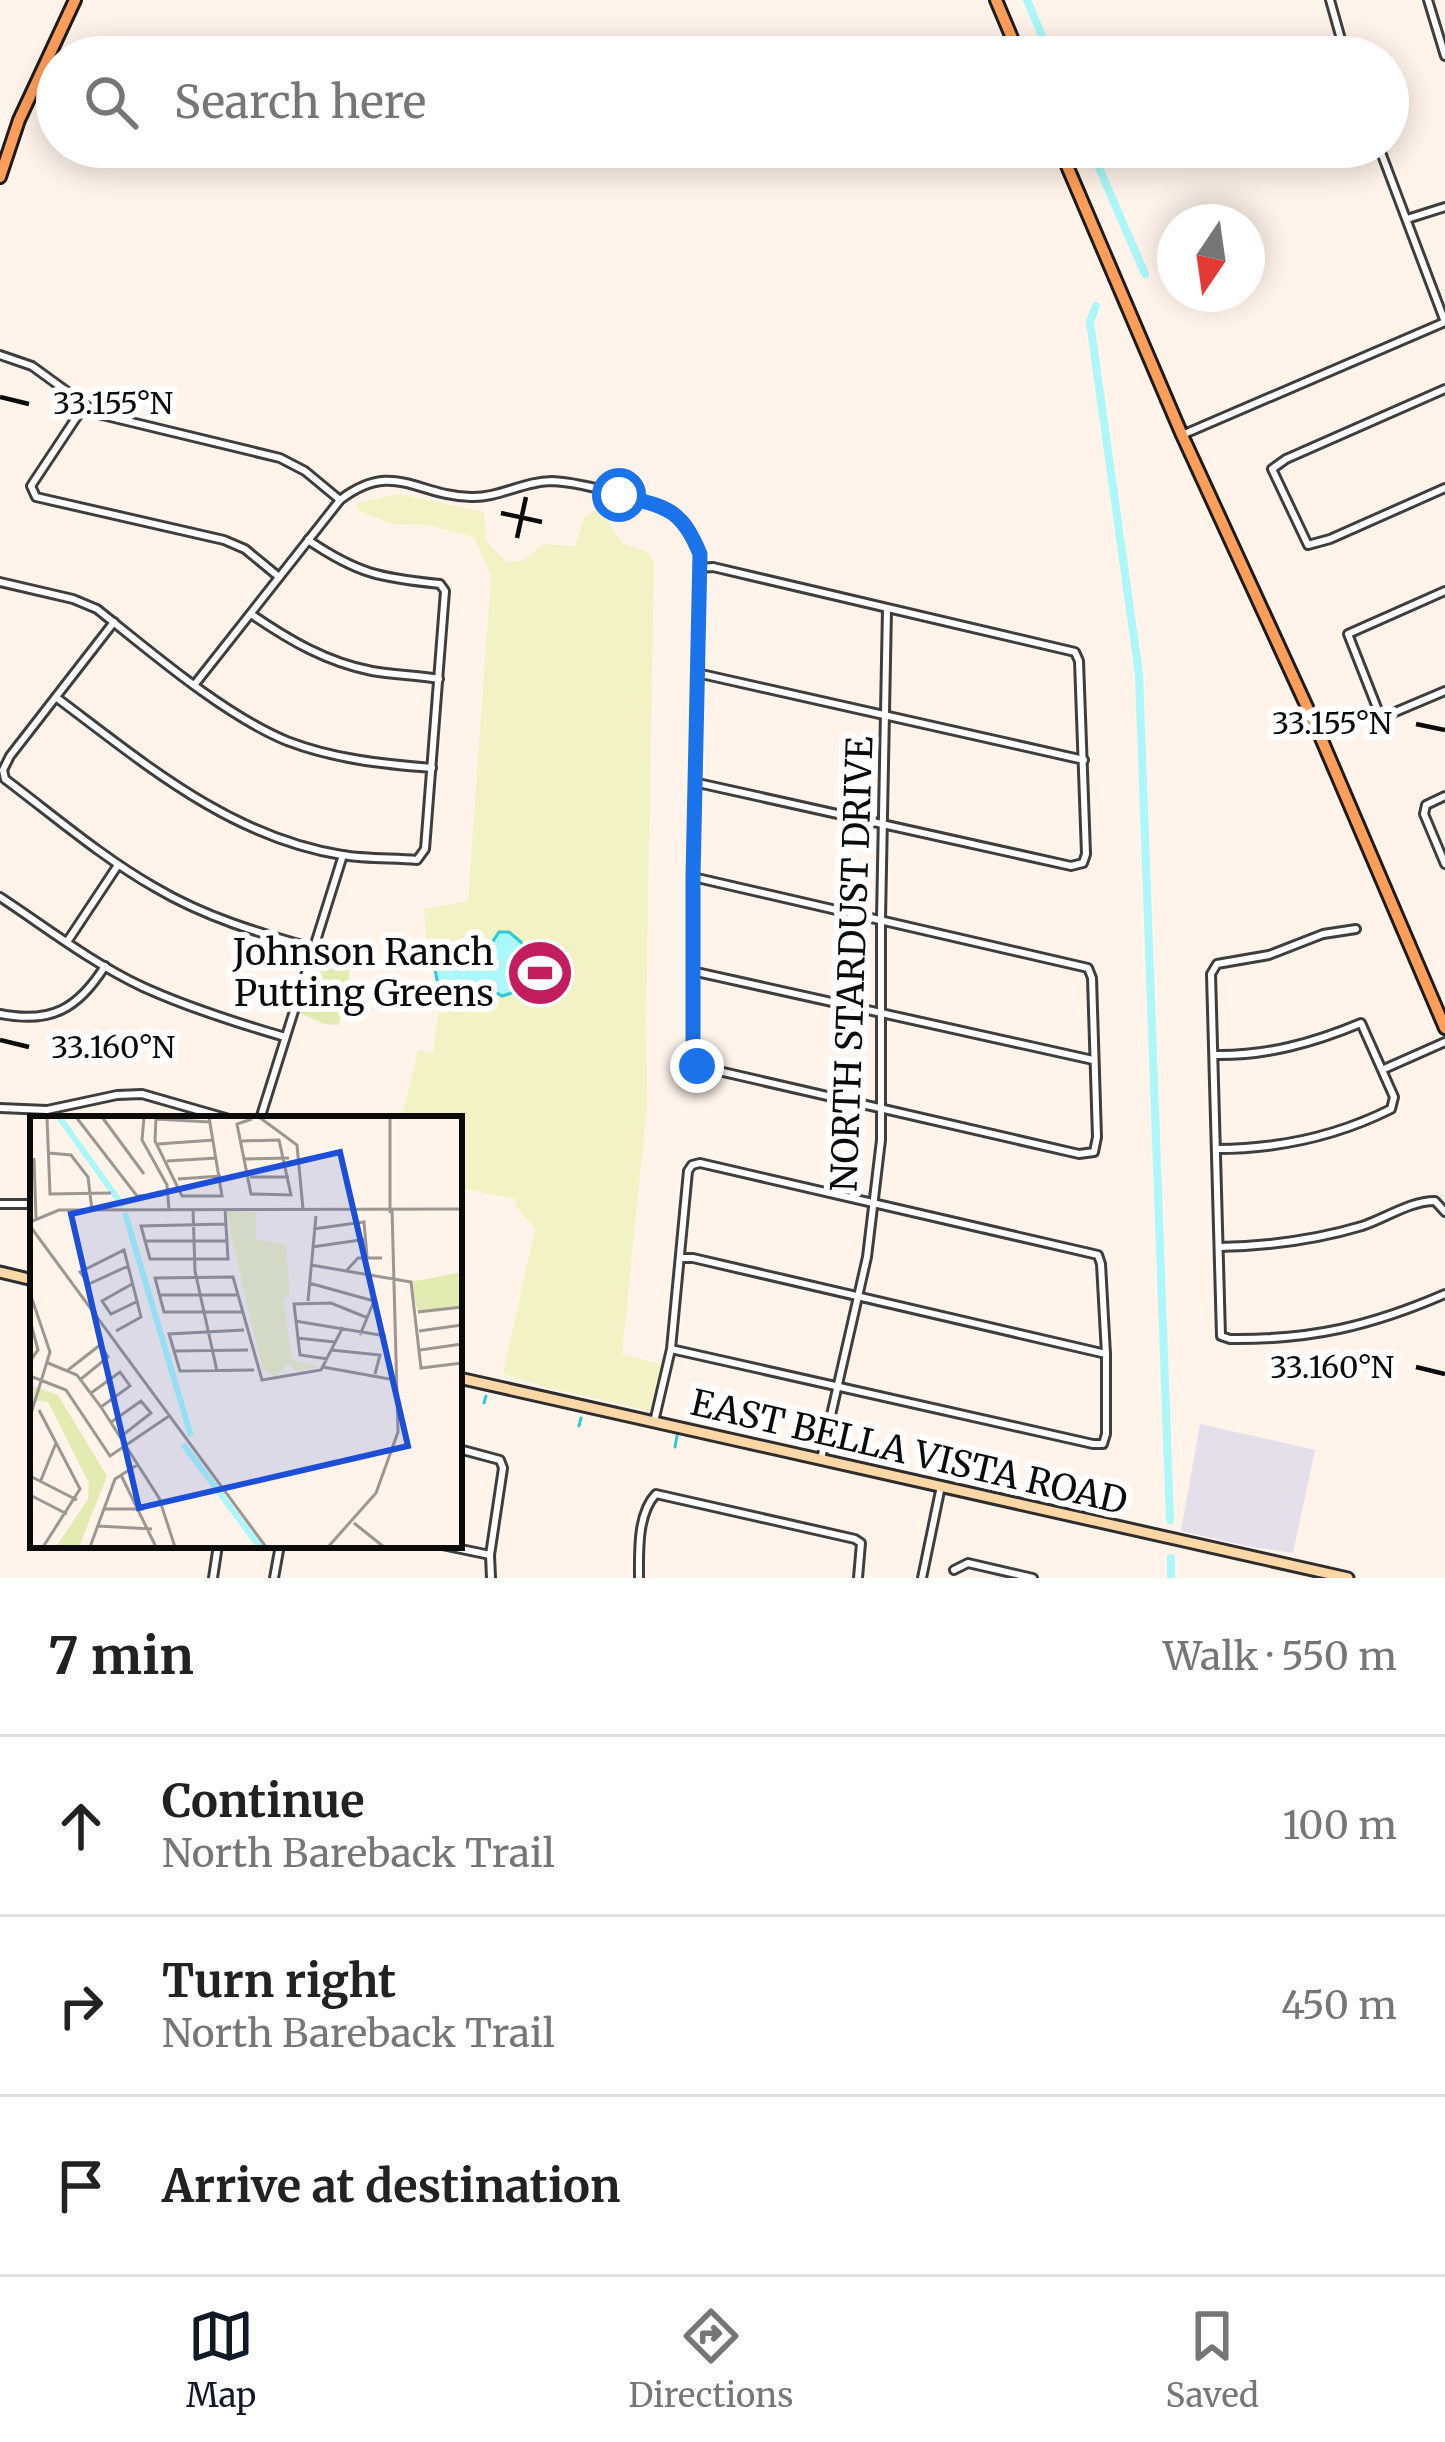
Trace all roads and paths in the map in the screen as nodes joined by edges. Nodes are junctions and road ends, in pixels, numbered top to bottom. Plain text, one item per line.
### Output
1 (76, 0) edge
2 (996, 0) edge
3 (1330, 0) edge
4 (1428, 0) edge
5 (59, 36) edge
6 (1011, 36) edge
7 (1340, 36) edge
8 (1445, 56) edge
9 (36, 84) edge
10 (1068, 168) edge
11 (1387, 168) edge
12 (0, 177) edge
13 (1445, 207) edge
14 (1407, 219) junction
15 (1445, 322) edge
16 (0, 355) edge
17 (1445, 389) edge
18 (84, 406) junction
19 (1182, 435) junction
20 (1445, 488) edge
21 (340, 500) junction
22 (308, 540) junction
23 (700, 568) junction
24 (279, 577) junction
25 (0, 582) edge
26 (1445, 591) edge
27 (887, 609) junction
28 (251, 614) junction
29 (113, 622) junction
30 (697, 673) junction
31 (439, 679) junction
32 (195, 684) junction
33 (1445, 691) edge
34 (57, 698) junction
35 (886, 716) junction
36 (1084, 760) junction
37 (432, 768) junction
38 (696, 783) junction
39 (1445, 796) edge
40 (883, 824) junction
41 (343, 855) junction
42 (1445, 864) edge
43 (119, 865) junction
44 (693, 877) junction
45 (0, 897) edge
46 (881, 919) junction
47 (1356, 929) dead end
48 (67, 942) junction
49 (313, 948) junction
50 (105, 966) junction
51 (692, 971) junction
52 (0, 1013) edge
53 (882, 1014) junction
54 (1445, 1028) edge
55 (285, 1037) junction
56 (1445, 1042) edge
57 (1214, 1055) junction
58 (1094, 1060) junction
59 (1384, 1069) junction
60 (0, 1108) edge
61 (882, 1111) junction
62 (219, 1116) edge
63 (261, 1116) edge
64 (1216, 1149) junction
65 (874, 1202) junction
66 (1445, 1212) edge
67 (1219, 1247) junction
68 (680, 1258) junction
69 (0, 1272) edge
70 (30, 1279) edge
71 (1445, 1294) edge
72 (859, 1296) junction
73 (671, 1349) junction
74 (1106, 1354) junction
75 (462, 1379) edge
76 (838, 1387) junction
77 (654, 1422) junction
78 (462, 1450) edge
79 (821, 1460) junction
80 (941, 1486) junction
81 (218, 1548) edge
82 (279, 1548) edge
83 (456, 1548) edge
84 (490, 1555) junction
85 (954, 1570) dead end
86 (1333, 1576) edge
87 (213, 1578) edge
88 (274, 1578) edge
89 (491, 1578) edge
90 (639, 1578) edge
91 (858, 1578) edge
92 (922, 1578) edge
93 (1033, 1578) edge
94 (1348, 1578) edge

1 - 5 main road
2 - 6 main road
3 - 7 street
4 - 8 street
9 - 12 main road
10 - 19 main road
11 - 14 street
13 - 14 street
14 - 15 street
15 - 19 street
16 - 18 street
17 - 20 street
18 - 21 street
18 - 24 street
19 - 54 main road
21 - 22 street
21 - 23 street
22 - 24 street
22 - 31 street
23 - 27 street
23 - 30 street
24 - 28 street
25 - 29 street
26 - 33 street
27 - 35 street, NORTH STARDUST DRIVE
27 - 36 street
28 - 31 street
28 - 32 street
29 - 32 street
29 - 34 street
30 - 35 street
30 - 38 street
31 - 37 street
32 - 37 street
34 - 41 street
34 - 43 street
35 - 36 street
35 - 40 street, NORTH STARDUST DRIVE
36 - 40 street
37 - 41 street
38 - 40 street
38 - 44 street
39 - 42 street
40 - 46 street, NORTH STARDUST DRIVE
41 - 49 street
43 - 48 street
43 - 49 street
44 - 46 street
44 - 51 street
45 - 48 street
46 - 53 street, NORTH STARDUST DRIVE
46 - 58 street
47 - 57 street
48 - 50 street
49 - 55 street
50 - 52 street
50 - 55 street
51 - 53 street
51 - 61 street
53 - 58 street
53 - 61 street, NORTH STARDUST DRIVE
55 - 63 street
56 - 59 street
57 - 59 street
57 - 64 street
58 - 61 street
59 - 64 street
60 - 62 street
61 - 65 street, NORTH STARDUST DRIVE
64 - 67 street
65 - 68 street
65 - 72 street, NORTH STARDUST DRIVE
65 - 74 street
66 - 67 street
67 - 71 street
68 - 72 street
68 - 73 street
69 - 70 street
72 - 74 street
72 - 76 street, NORTH STARDUST DRIVE
73 - 76 street
73 - 77 street
74 - 76 street
75 - 77 street, EAST BELLA VISTA ROAD
76 - 79 street, NORTH STARDUST DRIVE
77 - 79 street, EAST BELLA VISTA ROAD
78 - 84 street
79 - 80 street, EAST BELLA VISTA ROAD
80 - 86 street, EAST BELLA VISTA ROAD
80 - 92 street
81 - 87 street
82 - 88 street
83 - 84 street
84 - 89 street
85 - 93 street
86 - 94 street, EAST BELLA VISTA ROAD
90 - 91 street

